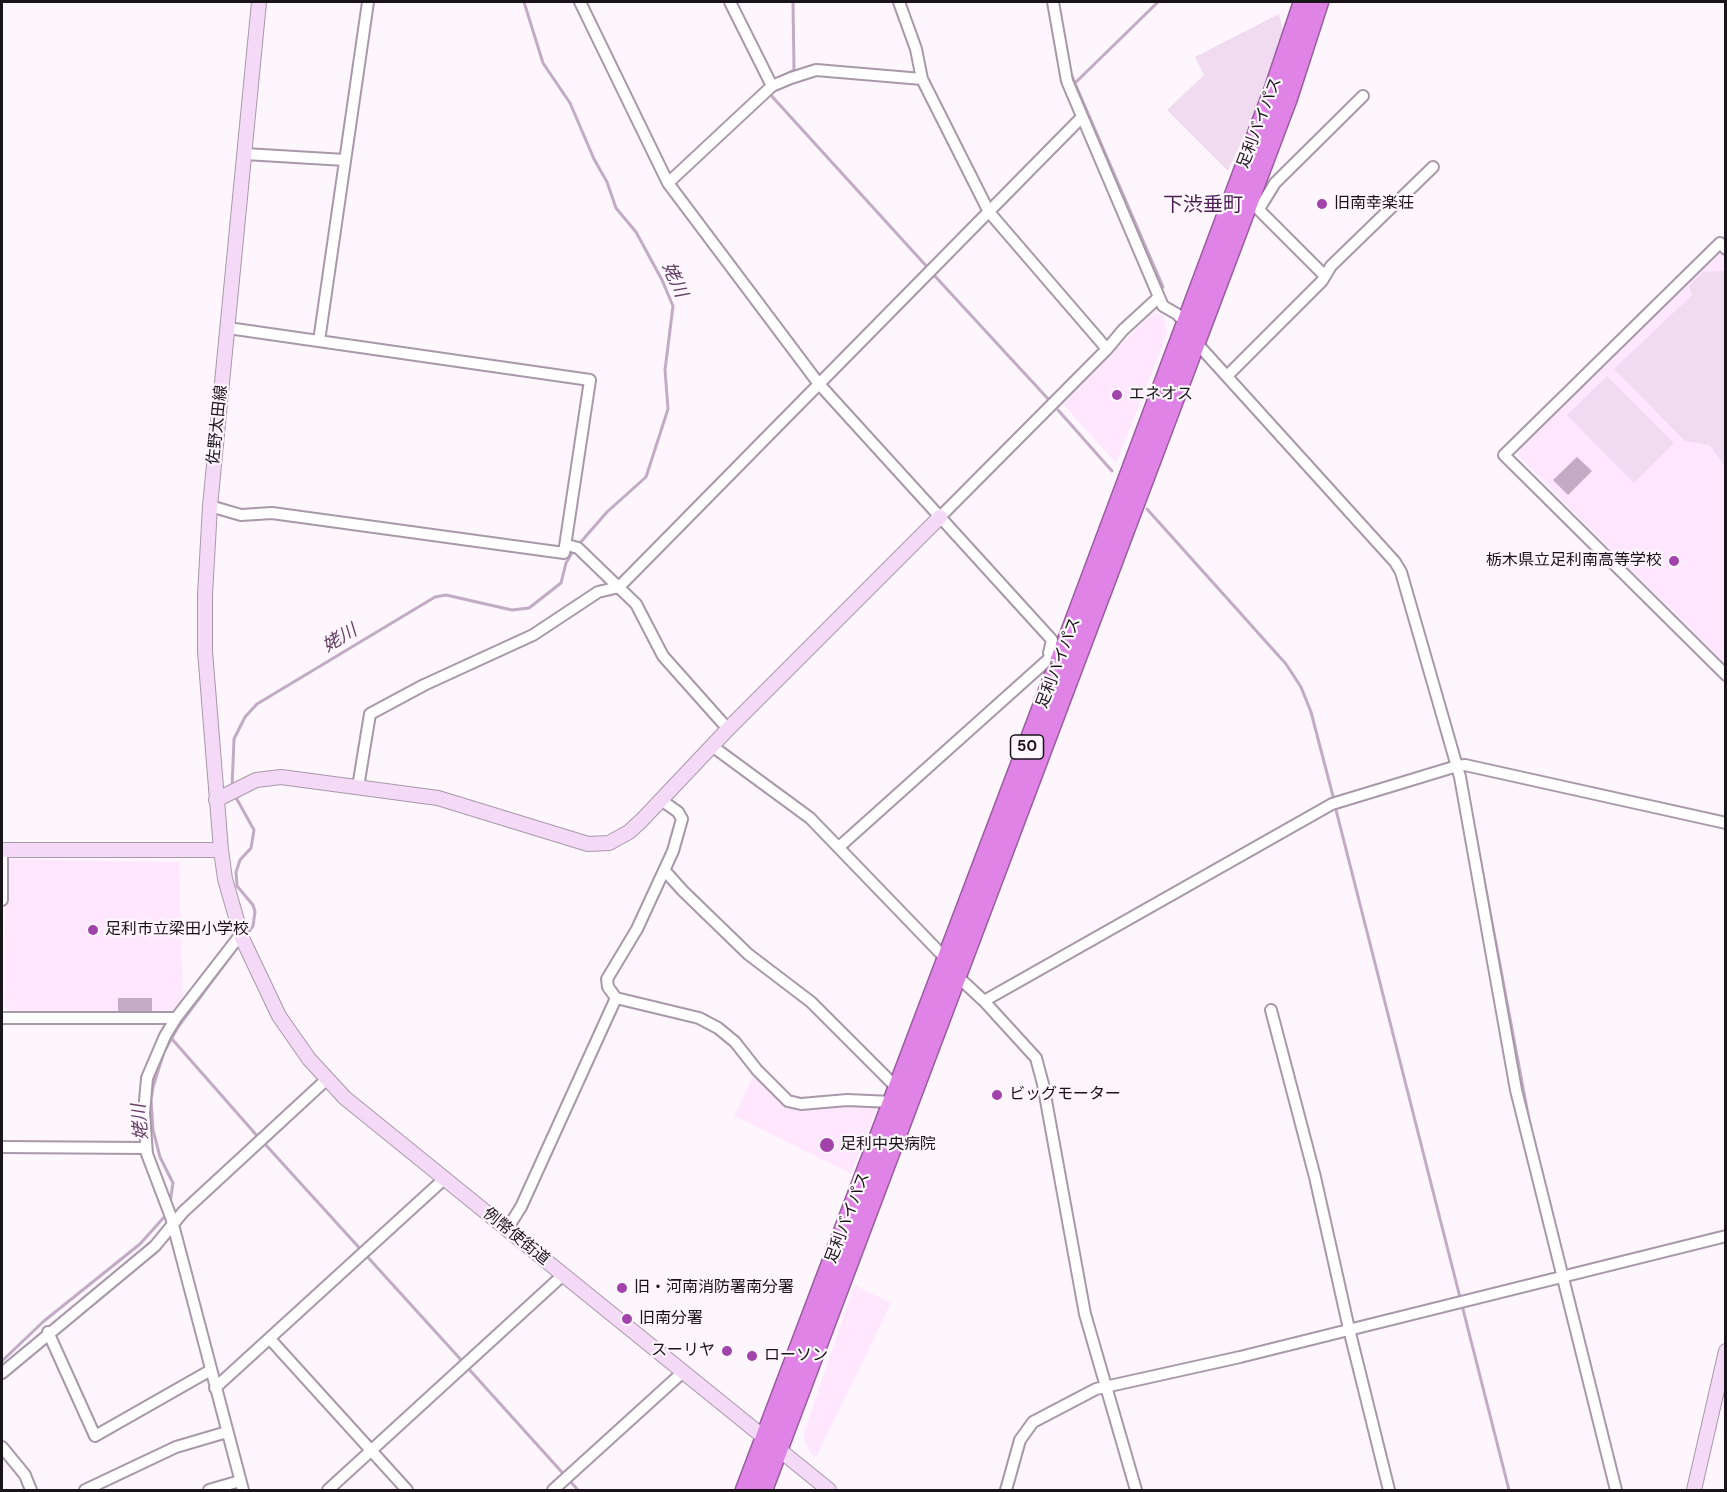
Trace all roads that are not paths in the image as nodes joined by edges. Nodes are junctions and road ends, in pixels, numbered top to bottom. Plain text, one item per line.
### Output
1 (259, 2) edge
2 (368, 2) edge
3 (580, 2) edge
4 (730, 2) edge
5 (899, 2) edge
6 (1053, 2) edge
7 (1304, 2) edge
8 (1319, 2) edge
9 (922, 79) junction
10 (772, 86) junction
11 (1363, 96) dead end
12 (1082, 117) junction
13 (245, 154) junction
14 (345, 160) junction
15 (1433, 167) dead end
16 (668, 183) junction
17 (1253, 206) junction
18 (989, 212) junction
19 (1725, 249) edge
20 (1325, 276) junction
21 (1159, 297) junction
22 (1186, 324) junction
23 (228, 328) junction
24 (320, 341) junction
25 (1195, 343) junction
26 (1107, 349) junction
27 (1227, 376) junction
28 (819, 384) junction
29 (210, 506) junction
30 (940, 517) junction
31 (567, 545) junction
32 (619, 587) junction
33 (1055, 660) junction
34 (1725, 675) edge
35 (728, 729) junction
36 (712, 746) junction
37 (1457, 766) junction
38 (358, 787) junction
39 (220, 798) junction
40 (661, 800) junction
41 (1725, 823) edge
42 (839, 847) junction
43 (2, 850) edge
44 (221, 850) junction
45 (665, 871) junction
46 (2, 900) edge
47 (243, 939) junction
48 (946, 958) junction
49 (956, 976) junction
50 (616, 998) junction
51 (984, 1000) junction
52 (1271, 1010) dead end
53 (2, 1018) edge
54 (176, 1018) junction
55 (327, 1079) junction
56 (894, 1095) junction
57 (2, 1147) edge
58 (146, 1148) junction
59 (443, 1180) junction
60 (172, 1220) junction
61 (507, 1229) junction
62 (1725, 1236) edge
63 (563, 1275) junction
64 (1562, 1276) junction
65 (1348, 1329) junction
66 (48, 1332) junction
67 (270, 1339) junction
68 (1725, 1351) edge
69 (211, 1370) junction
70 (683, 1372) junction
71 (2, 1373) edge
72 (215, 1388) junction
73 (1107, 1389) junction
74 (227, 1432) junction
75 (772, 1442) junction
76 (2, 1447) edge
77 (372, 1451) junction
78 (241, 1486) edge
79 (31, 1491) edge
80 (85, 1491) edge
81 (209, 1491) edge
82 (328, 1491) edge
83 (408, 1491) edge
84 (553, 1491) edge
85 (746, 1491) edge
86 (763, 1491) edge
87 (829, 1491) edge
88 (1006, 1491) edge
89 (1136, 1491) edge
90 (1389, 1491) edge
91 (1616, 1491) edge
92 (1694, 1491) edge

1 - 13 main road, 佐野太田線
2 - 14 street
3 - 16 street
4 - 10 street
5 - 9 street
6 - 12 street
7 - 22 highway, 足利バイパス / 50
8 - 17 highway, 足利バイパス / 50
9 - 10 street
9 - 18 street
10 - 16 street
11 - 17 street
12 - 18 street
12 - 21 street
13 - 14 street
13 - 23 main road, 佐野太田線
14 - 24 street
15 - 20 street
16 - 28 street
17 - 20 street
17 - 25 highway, 足利バイパス / 50
18 - 26 street
18 - 28 street
19 - 34 street
20 - 27 street
21 - 22 street
21 - 26 street
22 - 25 street
22 - 33 highway, 足利バイパス / 50
23 - 24 street
23 - 29 main road, 佐野太田線
24 - 31 street
25 - 27 street
25 - 49 highway, 足利バイパス / 50
26 - 30 street
27 - 37 street
28 - 30 street
28 - 32 street
29 - 31 street
29 - 39 main road, 佐野太田線
30 - 33 street
30 - 35 main road
31 - 32 street
32 - 35 street
32 - 38 street
33 - 42 street
33 - 48 highway, 足利バイパス / 50
35 - 36 main road
36 - 40 main road
36 - 42 street
37 - 41 street
37 - 51 street
37 - 64 street
38 - 39 main road
38 - 40 main road
39 - 44 main road, 佐野太田線
40 - 45 street
42 - 48 street
43 - 44 main road
43 - 46 street
44 - 47 main road, 例幣使街道
45 - 50 street
45 - 56 street
47 - 54 street
47 - 55 main road, 例幣使街道
48 - 49 street
48 - 56 highway, 足利バイパス / 50
49 - 51 street
49 - 75 highway, 足利バイパス / 50
50 - 56 street
50 - 61 street
51 - 73 street
52 - 65 street
53 - 54 street
54 - 58 street
55 - 59 main road, 例幣使街道
55 - 60 street
56 - 75 highway, 足利バイパス / 50
57 - 58 street
58 - 60 street
59 - 61 main road, 例幣使街道
59 - 67 street
60 - 66 street
60 - 69 street
61 - 63 main road, 例幣使街道
62 - 64 street
63 - 70 main road, 例幣使街道
63 - 77 street
64 - 65 street
64 - 91 street
65 - 73 street
65 - 90 street
66 - 69 street
66 - 71 street
67 - 72 street
67 - 77 street
68 - 92 main road
69 - 72 street
70 - 75 main road, 例幣使街道
70 - 84 street
72 - 74 street
73 - 88 street
73 - 89 street
74 - 78 street
74 - 80 street
75 - 85 highway, 足利バイパス / 50
75 - 86 highway, 足利バイパス / 50
75 - 87 main road, 例幣使街道
76 - 79 street
77 - 82 street
77 - 83 street
78 - 81 street

